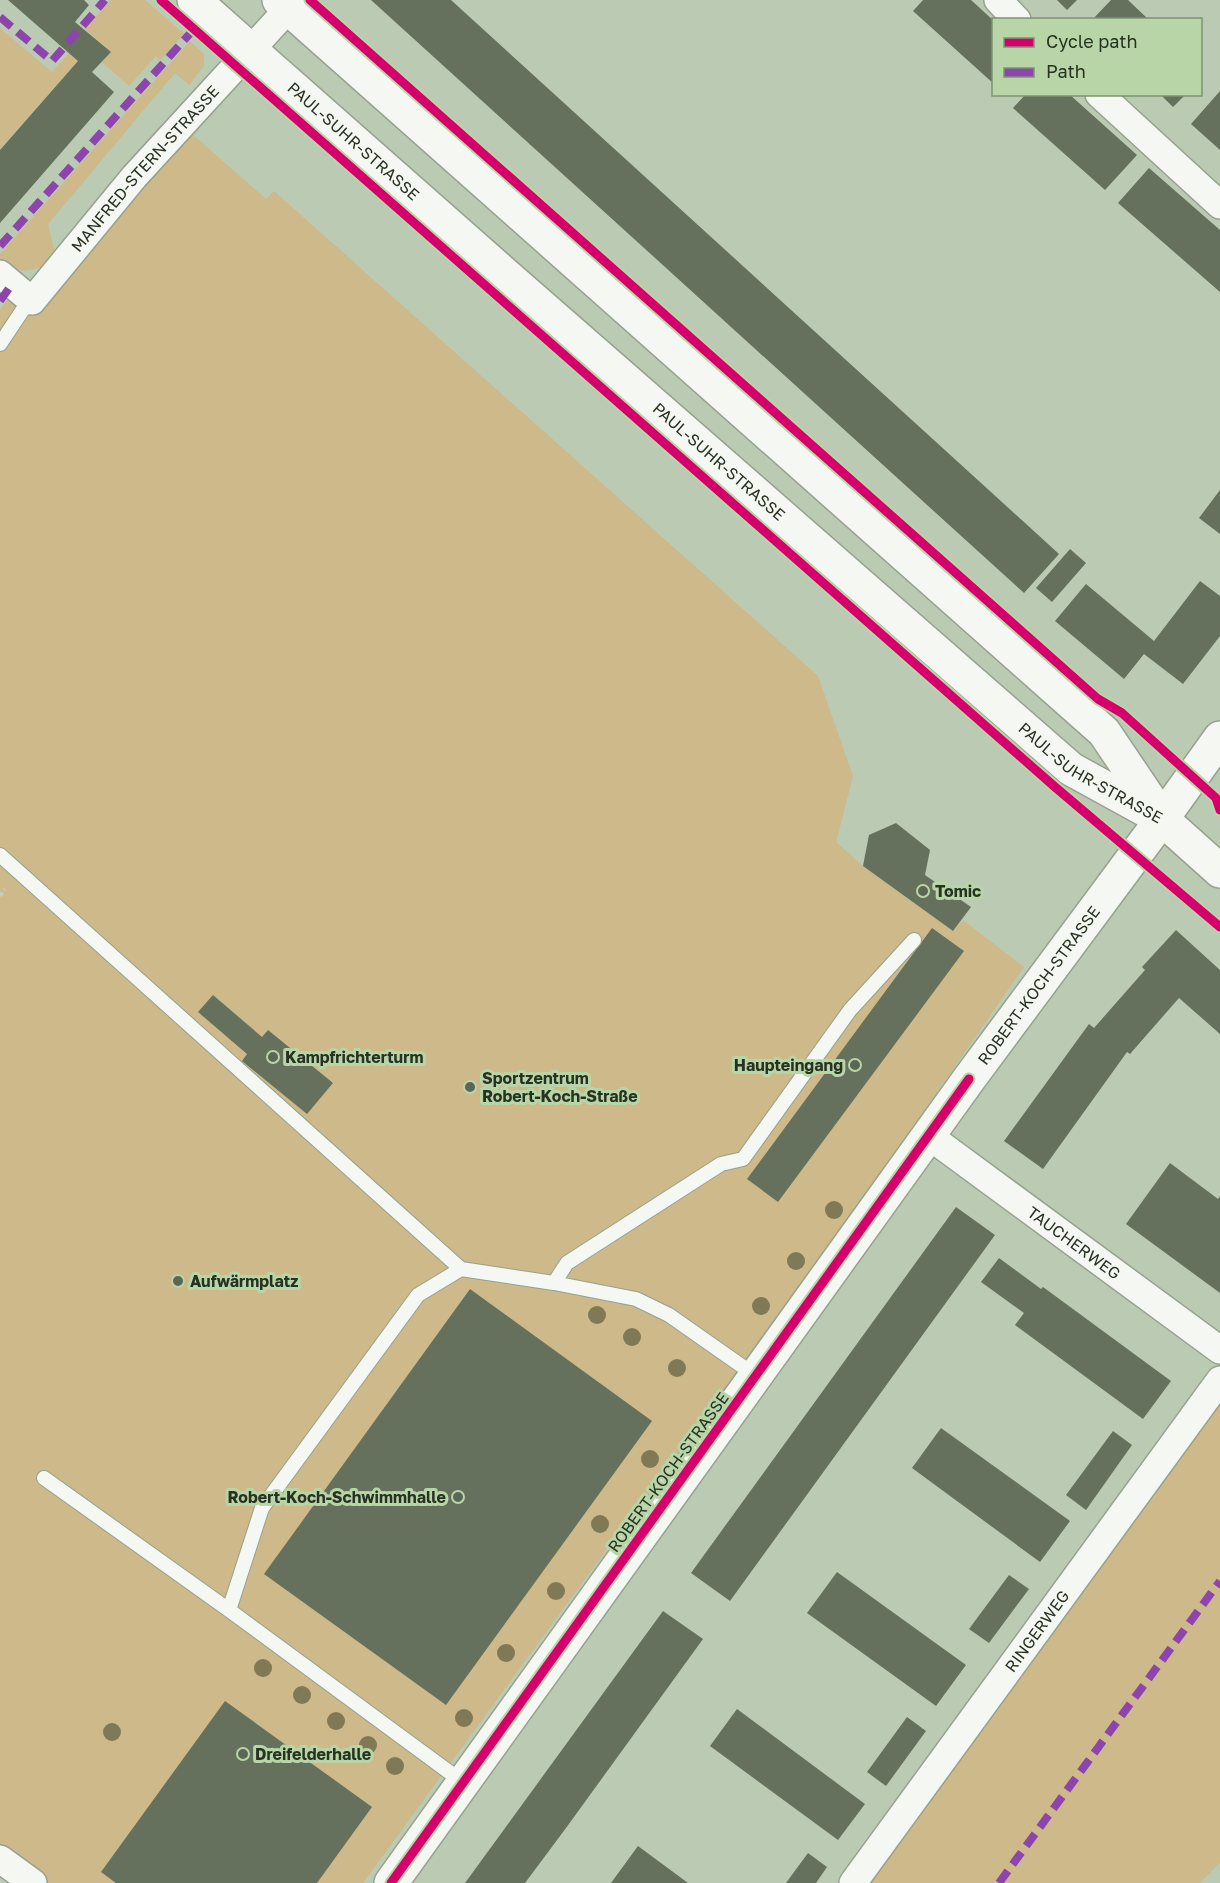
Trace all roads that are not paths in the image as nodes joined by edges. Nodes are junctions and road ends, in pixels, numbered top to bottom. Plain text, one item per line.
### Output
1 (194, 0) edge
2 (998, 0) edge
3 (284, 4) edge
4 (1015, 18) edge
5 (250, 50) junction
6 (1101, 96) edge
7 (1220, 205) edge
8 (0, 274) edge
9 (32, 301) junction
10 (0, 344) edge
11 (1220, 738) edge
12 (1162, 819) junction
13 (0, 855) edge
14 (1220, 871) edge
15 (914, 940) dead end
16 (929, 1136) junction
17 (461, 1269) junction
18 (554, 1283) junction
19 (1220, 1350) edge
20 (756, 1377) junction
21 (1220, 1380) edge
22 (44, 1478) dead end
23 (229, 1610) junction
24 (464, 1783) junction
25 (0, 1859) edge
26 (33, 1883) edge
27 (391, 1883) edge
28 (853, 1883) edge

1 - 5 street, PAUL-SUHR-STRASSE
2 - 4 street
3 - 5 street, MANFRED-STERN-STRASSE
3 - 12 street, PAUL-SUHR-STRASSE
5 - 9 street, MANFRED-STERN-STRASSE
5 - 12 street, PAUL-SUHR-STRASSE
6 - 7 street
8 - 9 street
9 - 10 lane
11 - 12 street, ROBERT-KOCH-STRASSE
12 - 14 street
12 - 16 street, ROBERT-KOCH-STRASSE
13 - 17 lane
15 - 18 lane
16 - 19 street, TAUCHERWEG
16 - 20 street, ROBERT-KOCH-STRASSE
17 - 18 lane
17 - 23 lane
18 - 20 lane
20 - 24 street, ROBERT-KOCH-STRASSE
21 - 28 street, RINGERWEG
22 - 23 lane
23 - 24 lane
24 - 27 street, ROBERT-KOCH-STRASSE
25 - 26 street

